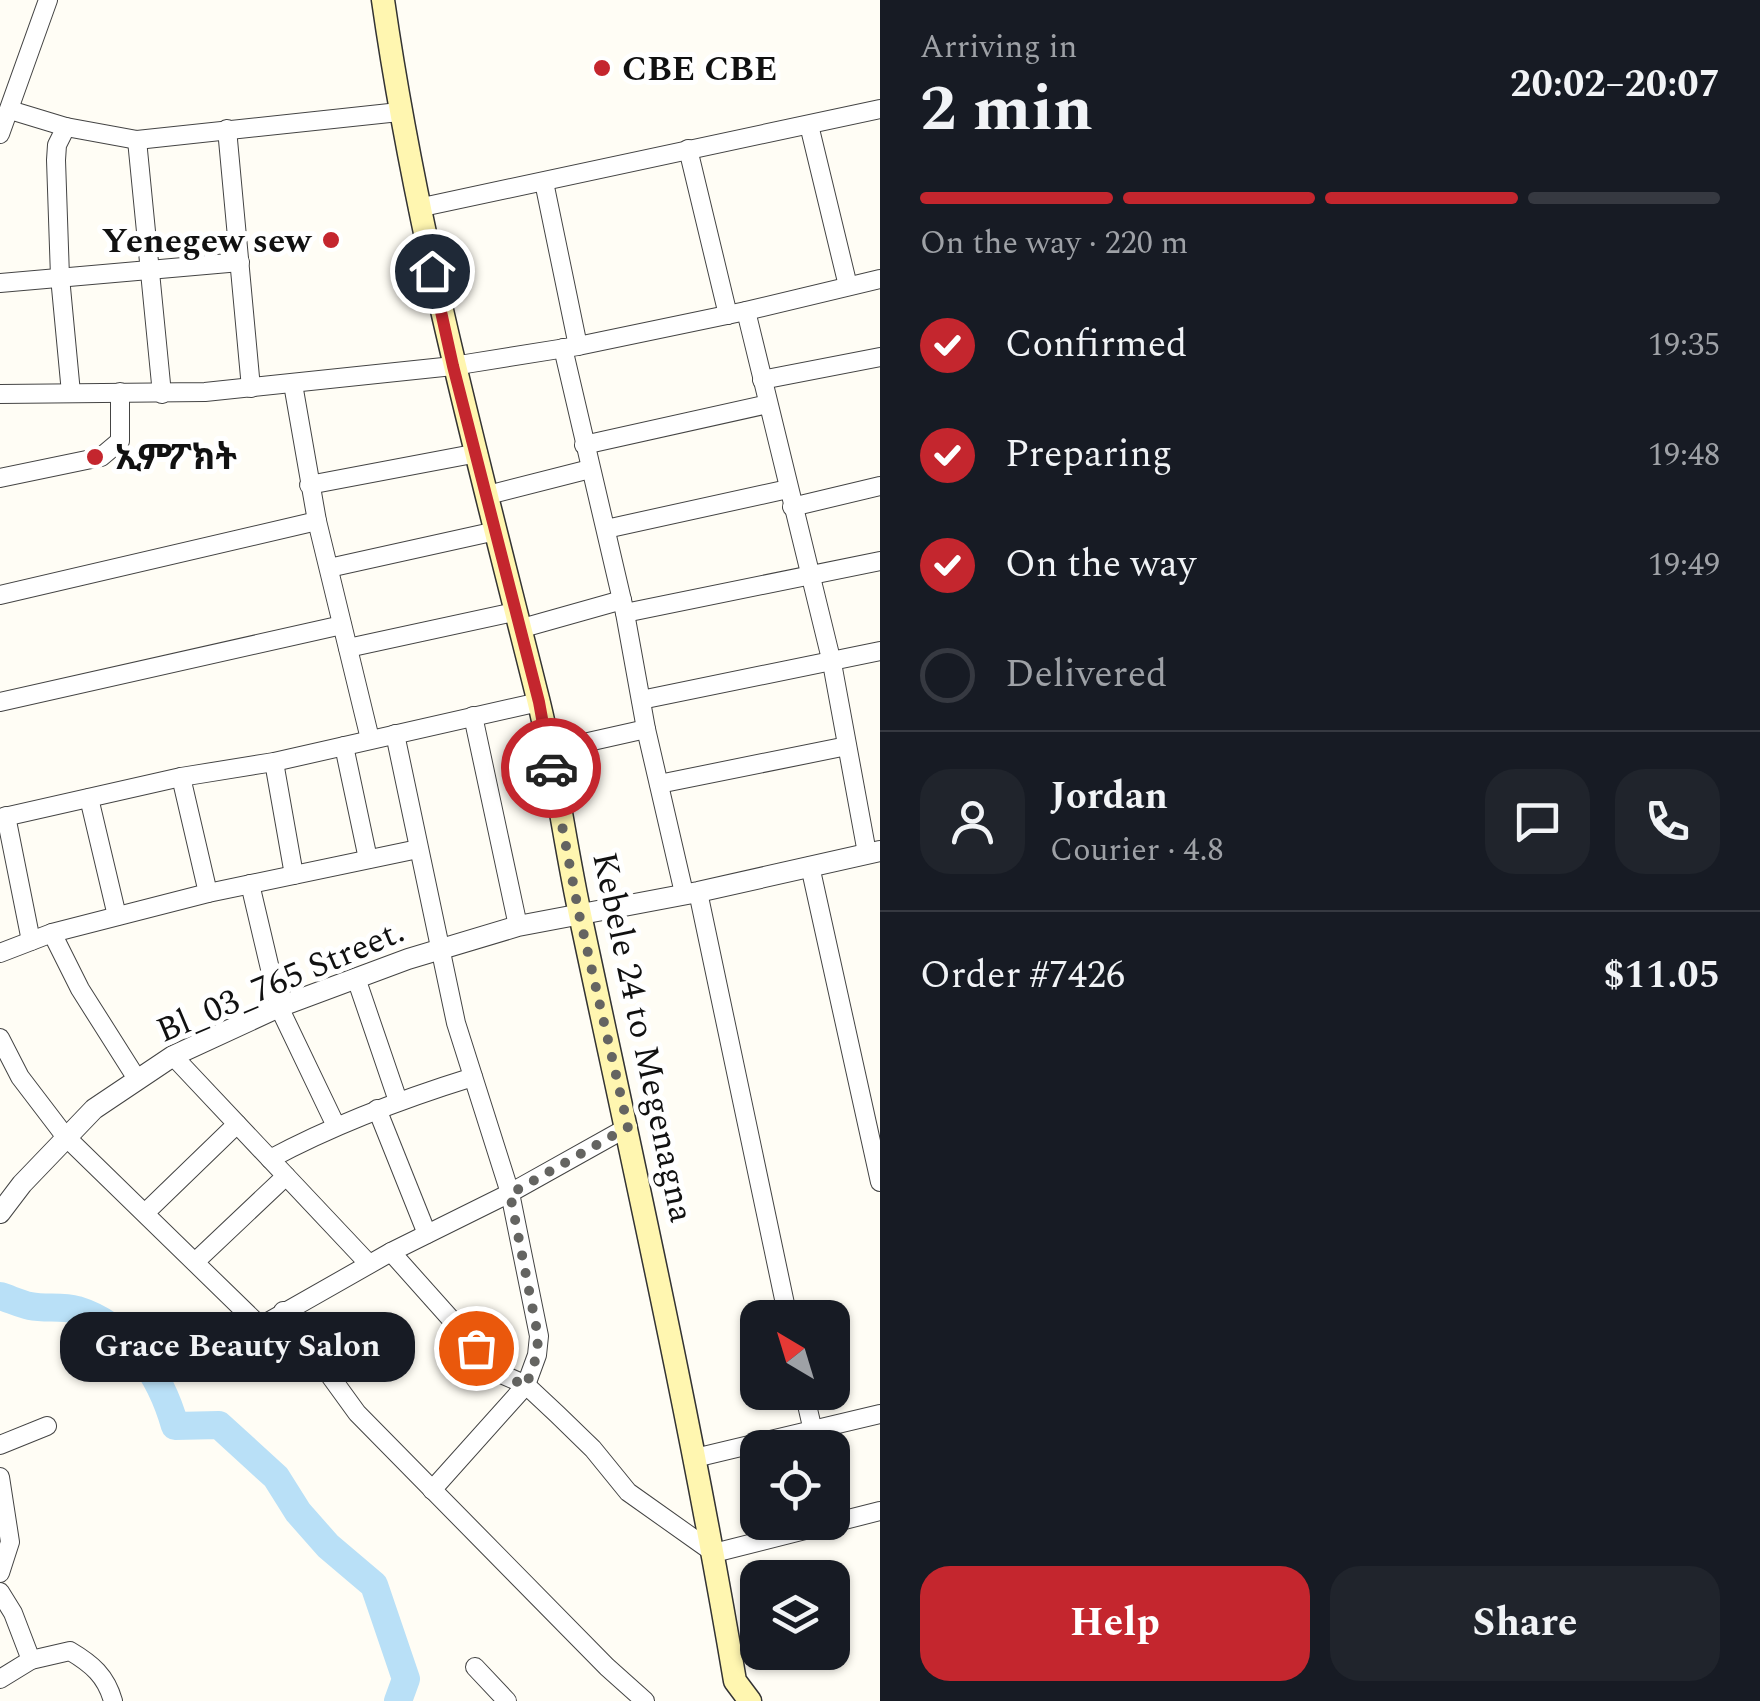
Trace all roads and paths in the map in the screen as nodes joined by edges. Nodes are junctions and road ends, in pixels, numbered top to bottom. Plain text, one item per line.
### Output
1 (48, 0) edge
2 (383, 0) edge
3 (880, 109) edge
4 (10, 110) junction
5 (399, 112) junction
6 (809, 124) junction
7 (66, 127) junction
8 (227, 129) junction
9 (0, 134) edge
10 (137, 140) junction
11 (688, 150) junction
12 (544, 182) junction
13 (418, 208) junction
14 (240, 262) junction
15 (149, 269) junction
16 (60, 277) junction
17 (880, 279) edge
18 (0, 283) edge
19 (848, 286) junction
20 (737, 314) junction
21 (570, 347) junction
22 (880, 357) edge
23 (453, 366) junction
24 (762, 380) junction
25 (293, 384) junction
26 (251, 388) junction
27 (120, 392) junction
28 (71, 393) junction
29 (0, 394) edge
30 (162, 394) junction
31 (768, 404) junction
32 (584, 445) junction
33 (478, 452) junction
34 (590, 469) junction
35 (0, 478) edge
36 (309, 484) junction
37 (880, 486) edge
38 (488, 495) junction
39 (790, 498) junction
40 (316, 521) junction
41 (606, 529) junction
42 (496, 531) junction
43 (880, 561) edge
44 (329, 568) junction
45 (809, 574) junction
46 (0, 595) edge
47 (623, 607) junction
48 (516, 621) junction
49 (342, 625) junction
50 (348, 648) junction
51 (880, 651) edge
52 (832, 663) junction
53 (641, 700) junction
54 (0, 702) edge
55 (539, 702) junction
56 (473, 716) junction
57 (646, 729) junction
58 (395, 734) junction
59 (370, 739) junction
60 (344, 746) junction
61 (847, 746) junction
62 (548, 751) junction
63 (274, 762) junction
64 (181, 777) junction
65 (659, 784) junction
66 (89, 798) junction
67 (3, 817) edge
68 (418, 849) junction
69 (873, 852) edge
70 (368, 859) junction
71 (810, 866) junction
72 (294, 875) junction
73 (250, 884) junction
74 (208, 893) junction
75 (691, 893) junction
76 (579, 914) junction
77 (117, 916) junction
78 (518, 926) junction
79 (52, 933) junction
80 (31, 940) junction
81 (440, 949) junction
82 (0, 953) edge
83 (356, 978) junction
84 (279, 1008) junction
85 (0, 1038) edge
86 (173, 1056) junction
87 (473, 1077) junction
88 (138, 1079) junction
89 (398, 1101) junction
90 (376, 1109) junction
91 (238, 1124) junction
92 (336, 1126) junction
93 (628, 1127) junction
94 (65, 1136) junction
95 (270, 1159) junction
96 (286, 1176) junction
97 (880, 1182) edge
98 (510, 1194) junction
99 (0, 1212) edge
100 (145, 1214) junction
101 (427, 1234) junction
102 (390, 1252) junction
103 (195, 1262) junction
104 (369, 1264) junction
105 (784, 1300) edge
106 (282, 1311) junction
107 (259, 1325) junction
108 (192, 1366) dead end
109 (526, 1386) junction
110 (880, 1414) edge
111 (47, 1426) dead end
112 (817, 1430) edge
113 (0, 1446) edge
114 (740, 1448) edge
115 (695, 1458) junction
116 (0, 1477) edge
117 (432, 1490) junction
118 (880, 1511) edge
119 (714, 1553) junction
120 (0, 1573) edge
121 (0, 1592) edge
122 (31, 1660) junction
123 (475, 1666) dead end
124 (0, 1679) edge
125 (732, 1691) edge
126 (113, 1701) edge
127 (506, 1701) edge
128 (645, 1701) edge
129 (750, 1701) edge

1 - 4 street
2 - 5 main road, Kebele 24 to Megenagna
3 - 6 street
4 - 7 street
4 - 9 street
5 - 8 street
5 - 13 main road, Kebele 24 to Megenagna
6 - 11 street
6 - 19 street
7 - 10 street
7 - 16 street
8 - 10 street
8 - 14 street
10 - 15 street
11 - 12 street
11 - 20 street
12 - 13 street
12 - 21 street
13 - 23 main road, Kebele 24 to Megenagna
14 - 15 street
14 - 26 street
15 - 16 street
15 - 30 street
16 - 18 street
16 - 28 street
17 - 19 street
19 - 20 street
20 - 21 street
20 - 24 street
21 - 23 street
21 - 32 street
22 - 24 street
23 - 25 street
23 - 33 main road, Kebele 24 to Megenagna
24 - 31 street
25 - 26 street
25 - 36 street
26 - 30 street
27 - 28 street
27 - 30 street
27 - 35 street
28 - 29 street
31 - 32 street
31 - 39 street
32 - 34 street
33 - 36 street
33 - 38 main road, Kebele 24 to Megenagna
34 - 38 street
34 - 41 street
36 - 40 street
37 - 39 street
38 - 42 main road, Kebele 24 to Megenagna
39 - 41 street
39 - 45 street
40 - 44 street
40 - 46 street
41 - 47 street
42 - 44 street
42 - 48 main road, Kebele 24 to Megenagna
43 - 45 street
44 - 49 street
45 - 47 street
45 - 52 street
47 - 48 street
47 - 53 street
48 - 50 street
48 - 55 main road, Kebele 24 to Megenagna
49 - 50 street
49 - 54 street
50 - 59 street
51 - 52 street
52 - 53 street
52 - 61 street
53 - 57 street
55 - 56 street
55 - 62 main road, Kebele 24 to Megenagna
56 - 58 street
56 - 78 street
57 - 62 street
57 - 65 street
58 - 59 street
58 - 68 street
59 - 60 street
60 - 63 street
60 - 70 street
61 - 65 street
61 - 69 street
62 - 76 main road, Kebele 24 to Megenagna
63 - 64 street
63 - 72 street
64 - 66 street
64 - 74 street
65 - 75 street
66 - 67 street
66 - 77 street
67 - 80 street
68 - 70 street
68 - 81 street
69 - 71 street, Bl_03_765 Street.
70 - 72 street
71 - 75 street, Bl_03_765 Street.
71 - 97 street
72 - 73 street
73 - 74 street
73 - 84 street
74 - 77 street
75 - 76 street, Bl_03_765 Street.
75 - 105 street
76 - 78 street, Bl_03_765 Street.
76 - 93 main road, Kebele 24 to Megenagna
77 - 79 street
78 - 81 street, Bl_03_765 Street.
79 - 80 street
79 - 88 street
80 - 82 street
81 - 83 street, Bl_03_765 Street.
81 - 87 street
83 - 84 street, Bl_03_765 Street.
83 - 89 street
84 - 86 street, Bl_03_765 Street.
84 - 92 street
85 - 94 street
86 - 88 street, Bl_03_765 Street.
86 - 91 street
87 - 89 street
87 - 98 street
88 - 94 street, Bl_03_765 Street.
89 - 90 street
90 - 92 street
90 - 101 street
91 - 95 street
91 - 100 street
92 - 95 street
93 - 98 street
93 - 115 main road, Kebele 24 to Megenagna
94 - 99 street, Bl_03_765 Street.
94 - 100 street
95 - 96 street
96 - 103 street
96 - 104 street
98 - 101 street
98 - 109 street
100 - 103 street
101 - 102 street
102 - 104 street
102 - 109 street
103 - 107 street
104 - 106 street
106 - 107 street
106 - 117 street
107 - 108 street
109 - 117 street
109 - 119 street
110 - 112 street
111 - 113 street
114 - 115 street
115 - 119 main road, Kebele 24 to Megenagna
116 - 120 street
117 - 128 street
118 - 119 street
119 - 125 main road, Kebele 24 to Megenagna
121 - 122 street
122 - 124 street
122 - 126 street
123 - 127 street
125 - 129 main road

